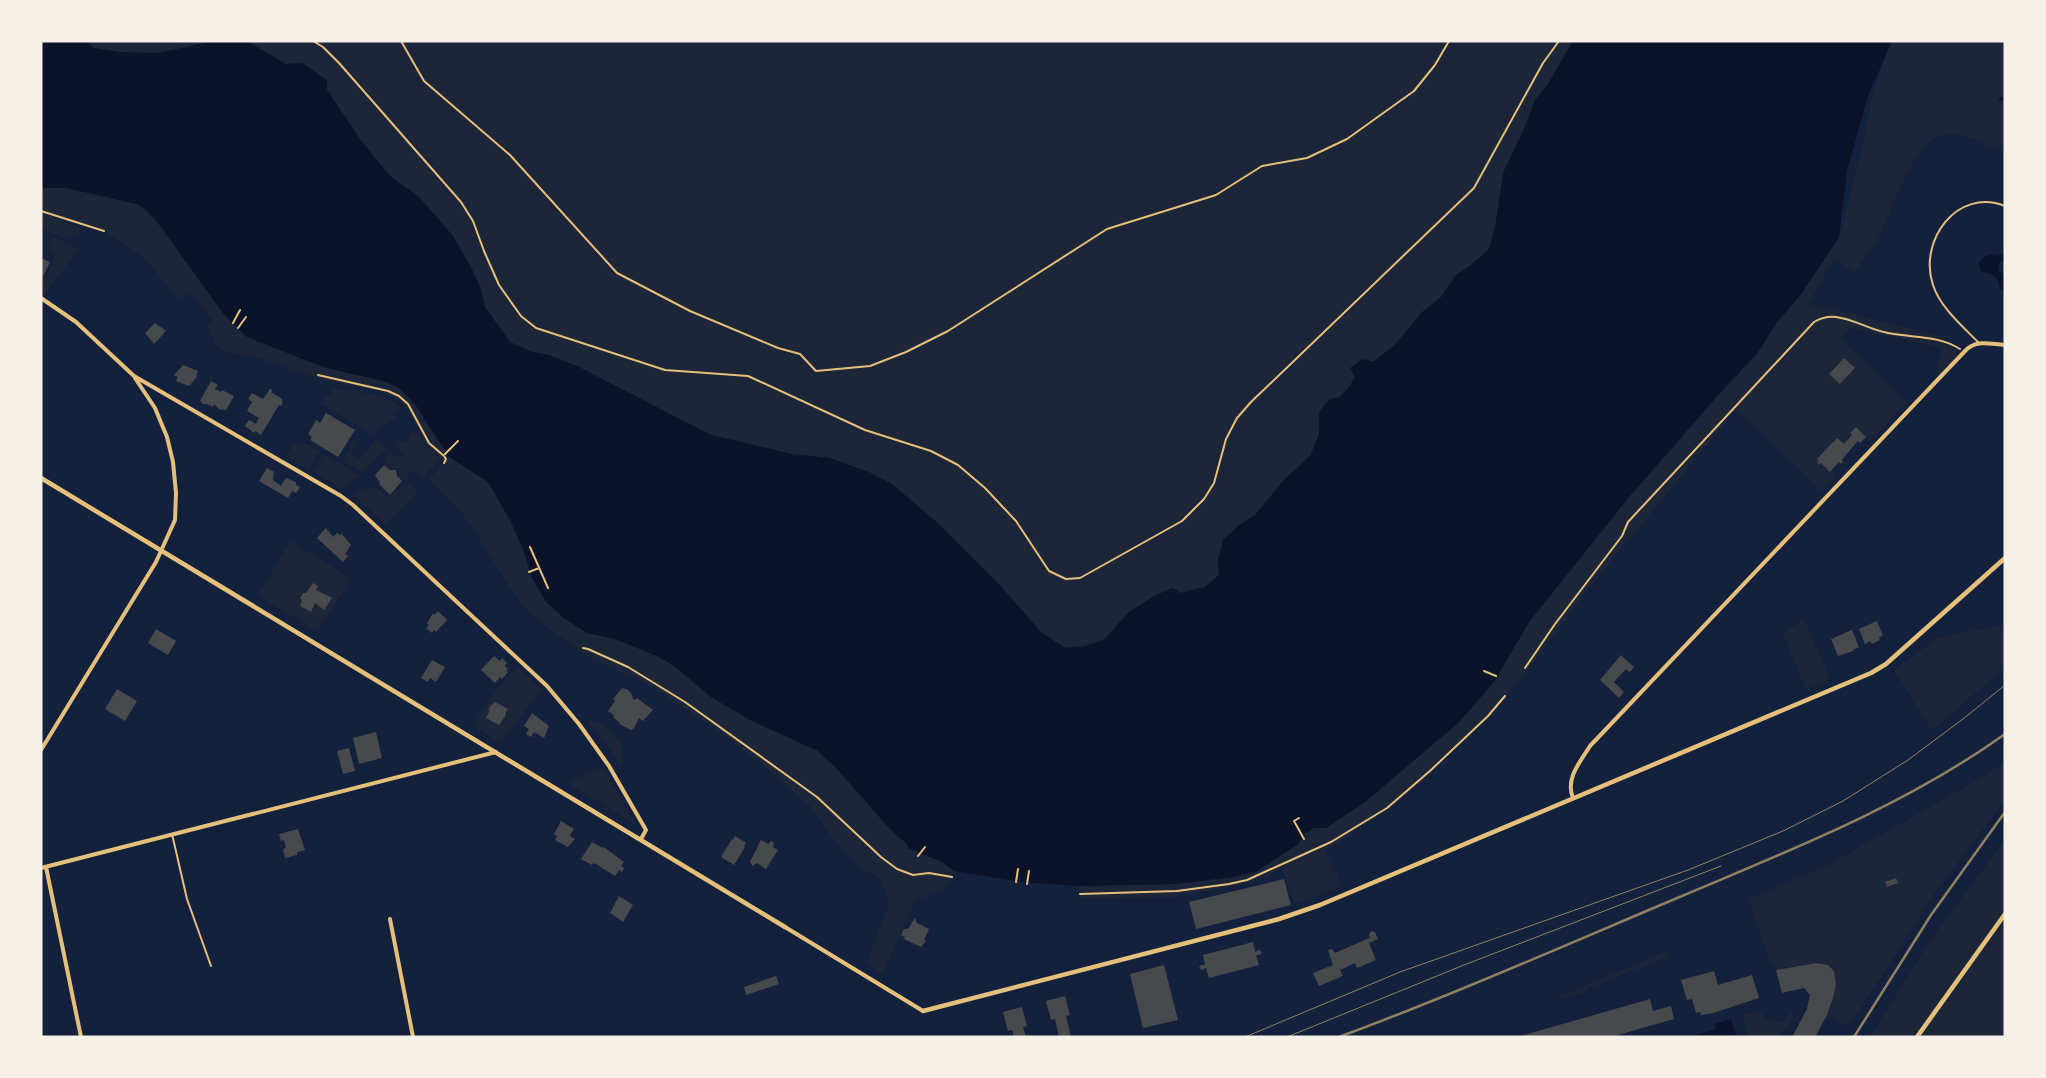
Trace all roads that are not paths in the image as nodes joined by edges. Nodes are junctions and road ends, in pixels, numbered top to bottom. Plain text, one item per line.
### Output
1 (2005, 206) edge
2 (41, 298) edge
3 (1978, 343) junction
4 (2005, 345) edge
5 (134, 376) junction
6 (41, 478) edge
7 (162, 551) junction
8 (2005, 558) edge
9 (41, 750) edge
10 (496, 752) junction
11 (1573, 798) junction
12 (172, 834) junction
13 (641, 840) junction
14 (44, 868) edge
15 (2005, 914) edge
16 (390, 919) dead end
17 (785, 927) joint
18 (211, 966) dead end
19 (923, 1011) joint
20 (81, 1037) edge
21 (413, 1037) edge
22 (1917, 1037) edge

1 - 3 lane
2 - 5 street
3 - 4 street
3 - 11 street
5 - 7 street
5 - 13 street
6 - 7 street
7 - 9 street
7 - 10 street
8 - 11 street
10 - 12 street
10 - 13 street
11 - 19 street
12 - 14 street
12 - 18 lane
13 - 17 street
14 - 20 street
15 - 22 street
16 - 21 street
17 - 19 street

